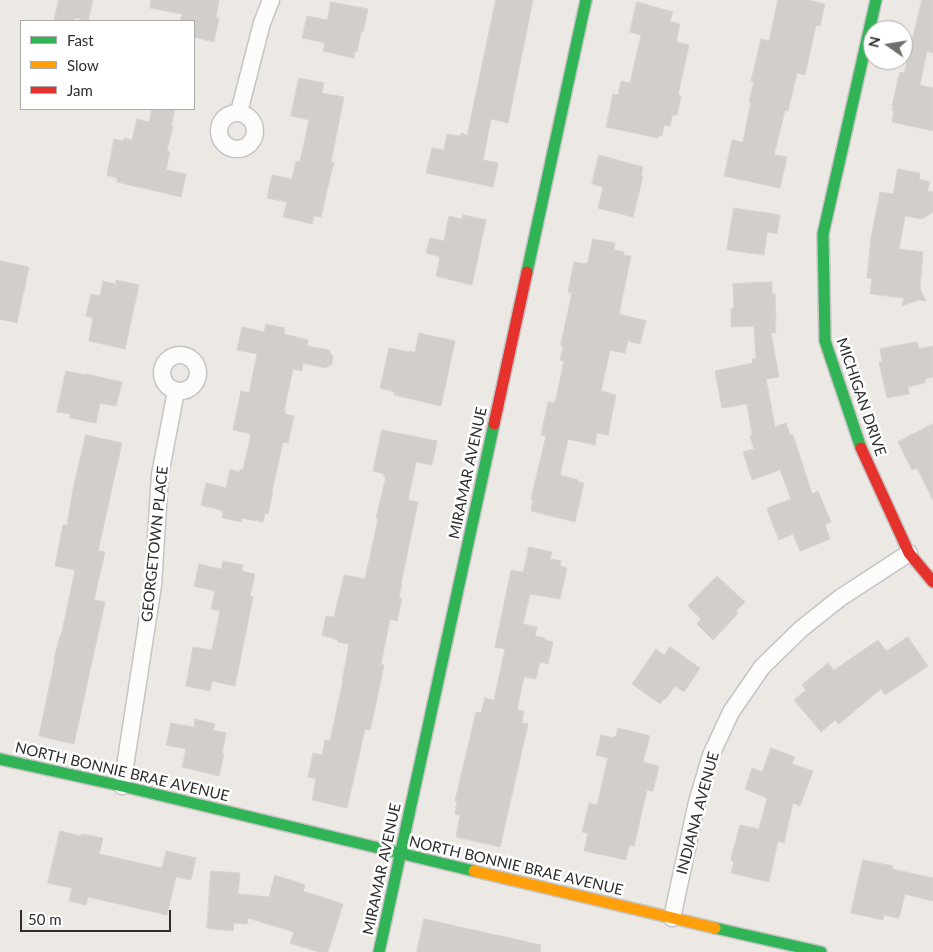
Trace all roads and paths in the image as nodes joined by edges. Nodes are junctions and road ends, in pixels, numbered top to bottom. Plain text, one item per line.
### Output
1 (271, 0) edge
2 (586, 0) edge
3 (876, 0) edge
4 (238, 112) dead end
5 (176, 391) dead end
6 (909, 553) junction
7 (933, 582) edge
8 (0, 759) edge
9 (122, 786) junction
10 (401, 854) junction
11 (672, 918) junction
12 (379, 952) edge
13 (821, 952) edge

1 - 4 street
2 - 10 street, MIRAMAR AVENUE
3 - 6 street, MICHIGAN DRIVE
5 - 9 street, GEORGETOWN PLACE
6 - 7 street, MICHIGAN DRIVE
6 - 11 street, INDIANA AVENUE
8 - 9 street, NORTH BONNIE BRAE AVENUE
9 - 10 street, NORTH BONNIE BRAE AVENUE
10 - 11 street, NORTH BONNIE BRAE AVENUE
10 - 12 street, MIRAMAR AVENUE
11 - 13 street, NORTH BONNIE BRAE AVENUE

